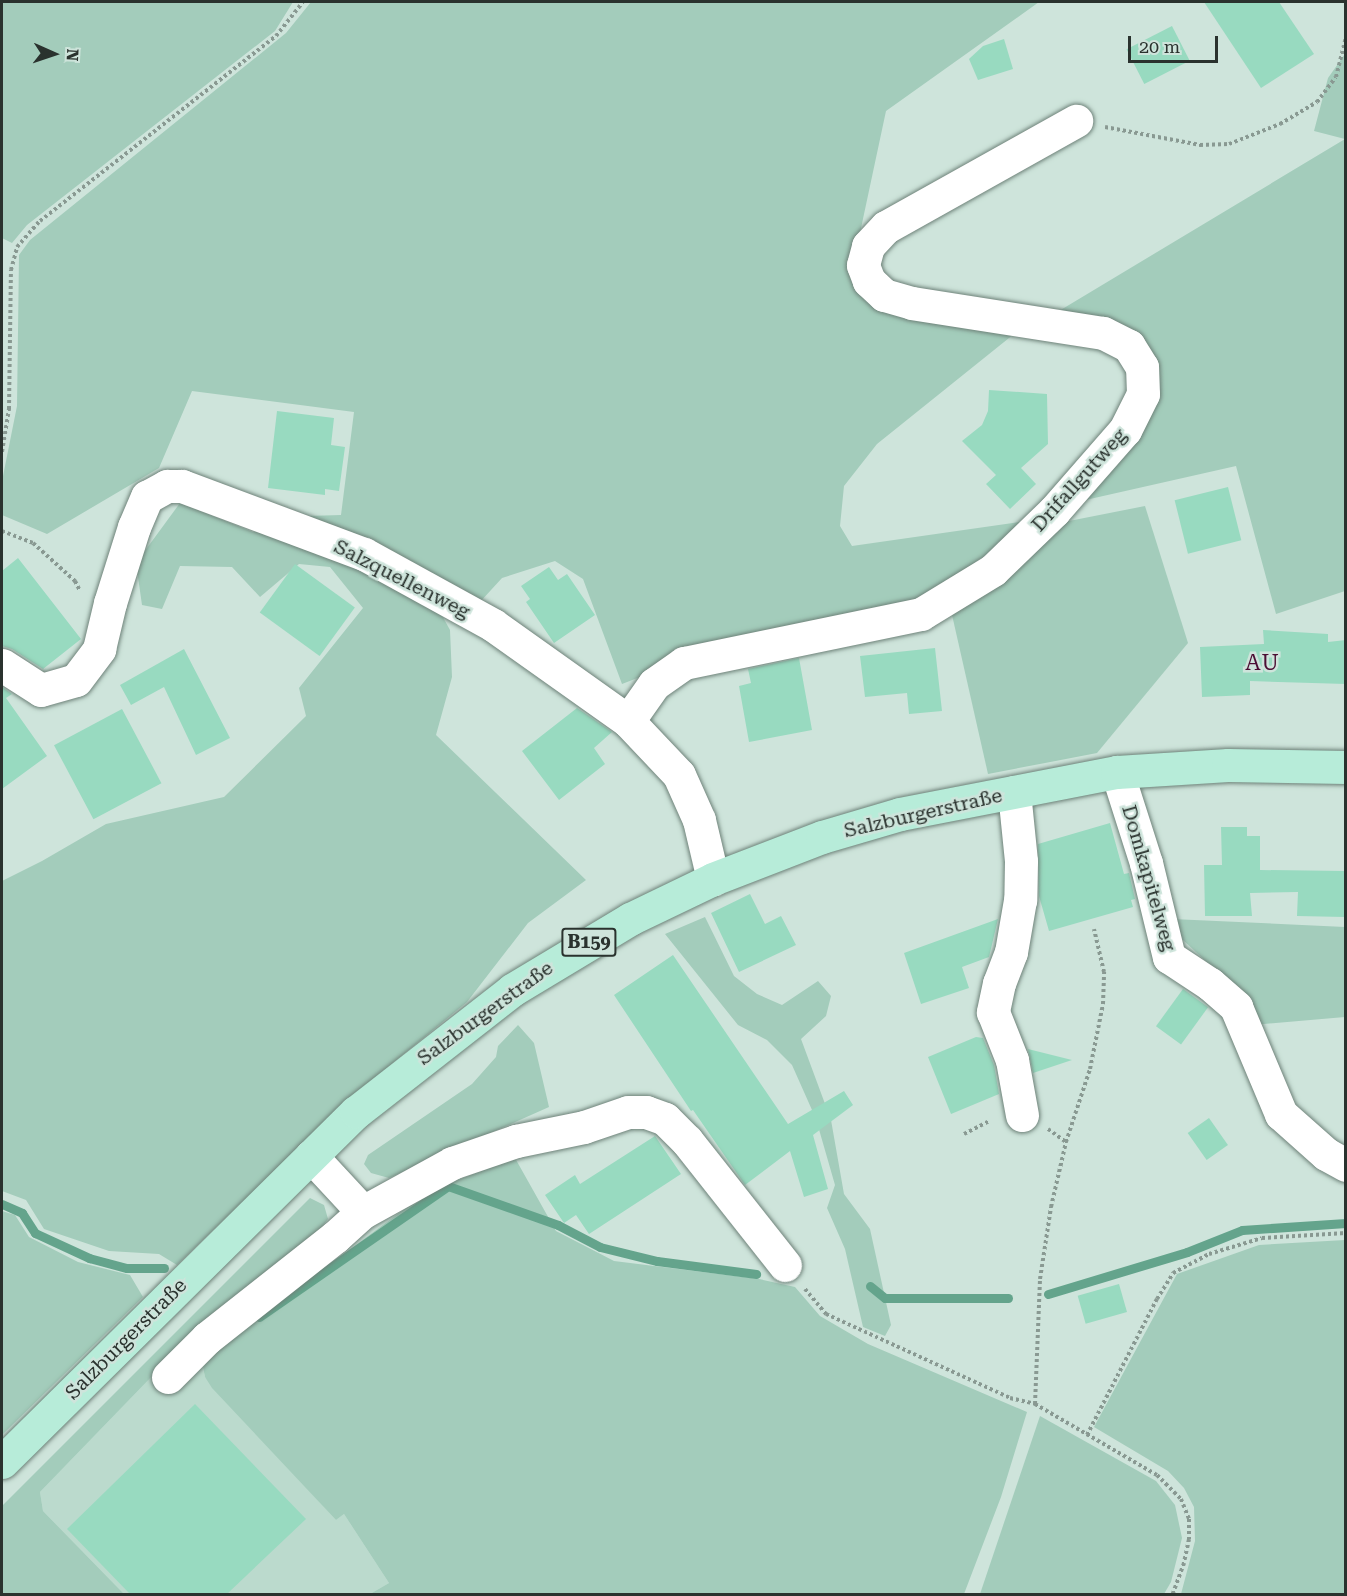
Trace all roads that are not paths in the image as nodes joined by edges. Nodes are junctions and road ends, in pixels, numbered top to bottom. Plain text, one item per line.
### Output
1 (1076, 121) road end
2 (2, 665) edge
3 (628, 721) junction
4 (1346, 766) edge
5 (1117, 772) junction
6 (1014, 792) junction
7 (713, 879) junction
8 (1022, 1115) dead end
9 (311, 1156) junction
10 (1346, 1165) edge
11 (363, 1212) junction
12 (785, 1265) road end
13 (168, 1377) dead end
14 (2, 1462) edge

1 - 3 street, Drifallgutweg
2 - 3 street, Salzquellenweg
3 - 7 street, Salzquellenweg
4 - 5 main road, Salzburgerstraße / B159
5 - 6 main road, Salzburgerstraße / B159
5 - 10 street, Domkapitelweg
6 - 7 main road, Salzburgerstraße / B159
6 - 8 street
7 - 9 main road, Salzburgerstraße / B159
9 - 11 street
9 - 14 main road, Salzburgerstraße / B159
11 - 12 street
11 - 13 street

